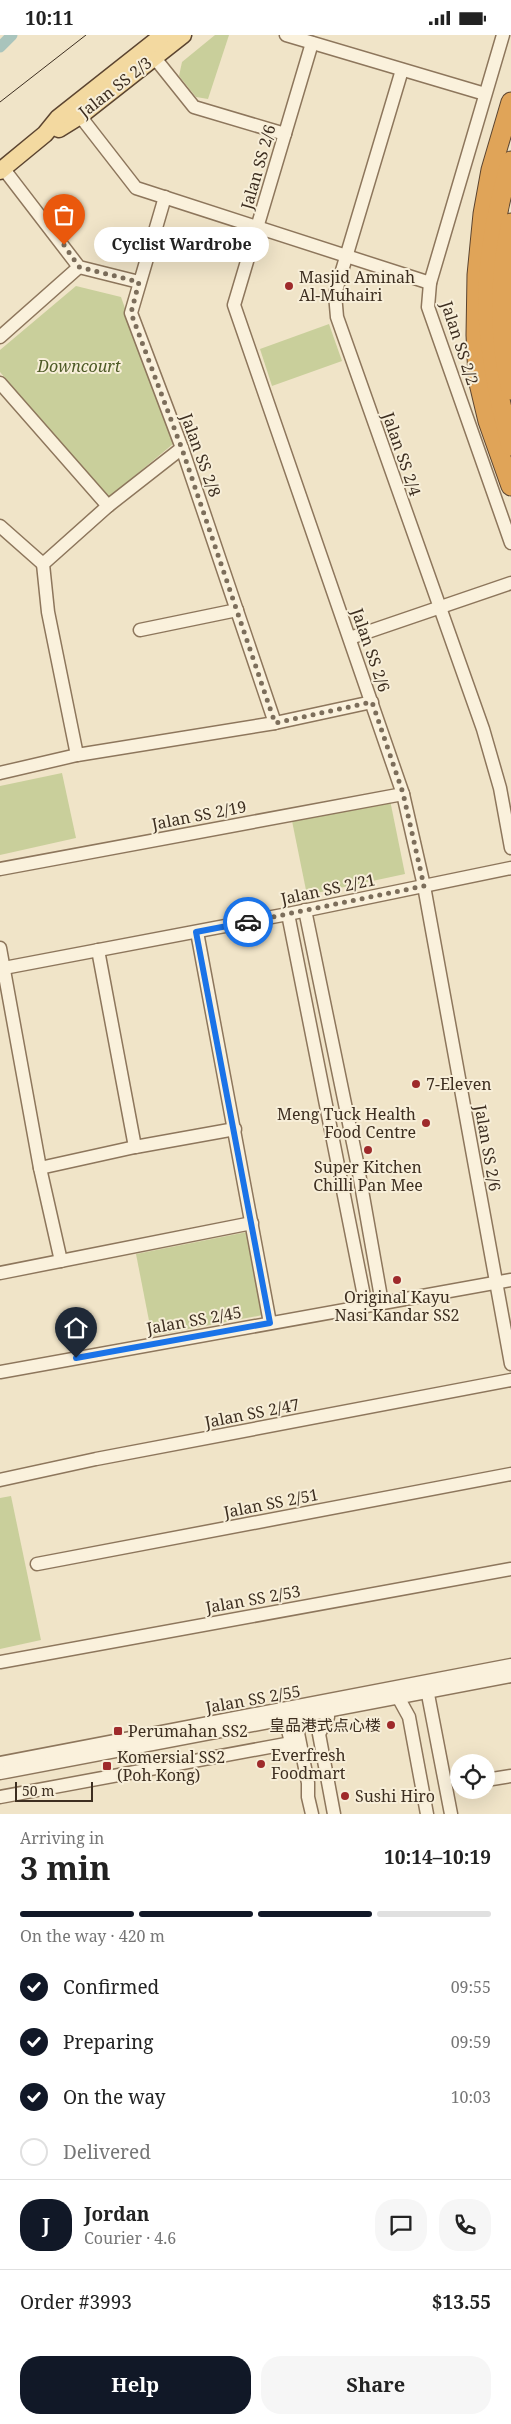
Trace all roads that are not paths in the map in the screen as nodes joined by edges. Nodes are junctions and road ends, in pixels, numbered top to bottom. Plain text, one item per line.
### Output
1 (164, 35) edge
2 (183, 35) edge
3 (286, 35) edge
4 (503, 35) edge
5 (312, 43) junction
6 (154, 57) junction
7 (402, 70) junction
8 (485, 93) junction
9 (511, 102) edge
10 (80, 116) junction
11 (45, 134) junction
12 (285, 134) junction
13 (511, 161) edge
14 (2, 170) edge
15 (165, 197) junction
16 (511, 223) edge
17 (257, 227) junction
18 (345, 255) junction
19 (79, 267) junction
20 (139, 282) junction
21 (430, 283) junction
22 (0, 337) edge
23 (0, 383) edge
24 (511, 390) edge
25 (511, 446) edge
26 (182, 449) junction
27 (511, 486) edge
28 (108, 505) junction
29 (0, 526) edge
30 (511, 543) edge
31 (43, 564) junction
32 (511, 583) edge
33 (439, 608) junction
34 (237, 610) junction
35 (140, 630) dead end
36 (350, 638) junction
37 (372, 702) junction
38 (275, 723) junction
39 (77, 755) junction
40 (0, 773) edge
41 (403, 793) junction
42 (511, 848) edge
43 (511, 867) edge
44 (0, 869) edge
45 (424, 886) junction
46 (306, 910) junction
47 (288, 914) junction
48 (196, 932) junction
49 (0, 948) edge
50 (98, 950) junction
51 (4, 968) junction
52 (235, 1129) junction
53 (135, 1147) junction
54 (40, 1168) junction
55 (252, 1223) junction
56 (61, 1261) junction
57 (0, 1273) edge
58 (511, 1280) edge
59 (496, 1282) junction
60 (382, 1303) junction
61 (366, 1306) junction
62 (270, 1323) junction
63 (511, 1364) edge
64 (0, 1371) edge
65 (511, 1380) edge
66 (511, 1474) edge
67 (0, 1480) edge
68 (37, 1564) dead end
69 (511, 1569) edge
70 (0, 1662) edge
71 (511, 1665) edge
72 (511, 1676) edge
73 (426, 1687) junction
74 (398, 1697) junction
75 (327, 1711) junction
76 (289, 1713) junction
77 (291, 1743) junction
78 (0, 1763) edge
79 (0, 1773) edge
80 (511, 1776) edge
81 (495, 1779) edge
82 (450, 1787) edge
83 (446, 1788) junction
84 (0, 1797) edge
85 (308, 1797) junction
86 (312, 1814) edge
87 (334, 1814) edge
88 (426, 1814) edge
89 (450, 1814) edge

1 - 11 main road, Jalan SS 2/3
2 - 6 main road, Jalan SS 2/3
3 - 5 street
4 - 8 street, Jalan SS 2/2
5 - 7 street
5 - 12 street, Jalan SS 2/6
6 - 10 main road, Jalan SS 2/3
6 - 12 street
7 - 8 street
7 - 18 street, Jalan SS 2/4
8 - 21 street, Jalan SS 2/2
9 - 27 highway
10 - 11 main road, Jalan SS 2/3
10 - 15 street
11 - 14 main road, Jalan SS 2/3
12 - 17 street, Jalan SS 2/6
13 - 25 highway
14 - 19 street
15 - 17 street
15 - 20 street, Jalan SS 2/8
16 - 24 highway
17 - 18 street
17 - 36 street, Jalan SS 2/6
18 - 21 street
18 - 33 street, Jalan SS 2/4
19 - 20 street
19 - 22 street
20 - 26 street, Jalan SS 2/8
21 - 30 street, Jalan SS 2/2
23 - 28 street
26 - 28 street
26 - 34 street, Jalan SS 2/8
28 - 31 street
29 - 31 street
31 - 39 street
32 - 33 street
33 - 36 street
33 - 42 street, Jalan SS 2/4
34 - 35 street
34 - 38 street, Jalan SS 2/8
36 - 37 street, Jalan SS 2/6
37 - 38 street
37 - 41 street, Jalan SS 2/6
38 - 39 street
39 - 40 street
41 - 44 street, Jalan SS 2/19
41 - 45 street, Jalan SS 2/6
43 - 45 street, Jalan SS 2/21
45 - 46 street, Jalan SS 2/21
45 - 59 street, Jalan SS 2/6
46 - 47 street, Jalan SS 2/21
46 - 60 street
47 - 48 street, Jalan SS 2/21
47 - 61 street
48 - 50 street, Jalan SS 2/21
48 - 52 street
49 - 51 street
50 - 51 street, Jalan SS 2/21
50 - 53 street
51 - 54 street
52 - 53 street
52 - 55 street
53 - 54 street
54 - 56 street
55 - 56 street
55 - 62 street
56 - 57 street
58 - 59 street, Jalan SS 2/45
59 - 60 street, Jalan SS 2/45
59 - 63 street, Jalan SS 2/6
60 - 61 street, Jalan SS 2/45
61 - 62 street, Jalan SS 2/45
62 - 64 street, Jalan SS 2/45
65 - 67 street, Jalan SS 2/47
66 - 68 street, Jalan SS 2/51
69 - 70 street, Jalan SS 2/53
71 - 73 street, Jalan SS 2/55
72 - 73 street, Jalan SS 2/55
73 - 74 street, Jalan SS 2/55
73 - 76 street, Jalan SS 2/55
73 - 83 street
74 - 75 street, Jalan SS 2/55
74 - 88 street
75 - 76 street, Jalan SS 2/55
75 - 87 street
76 - 77 street
76 - 78 street, Jalan SS 2/55
76 - 79 street, Jalan SS 2/55
76 - 85 street
77 - 84 street
77 - 85 street
80 - 81 street
82 - 83 street
83 - 89 street
85 - 86 street

